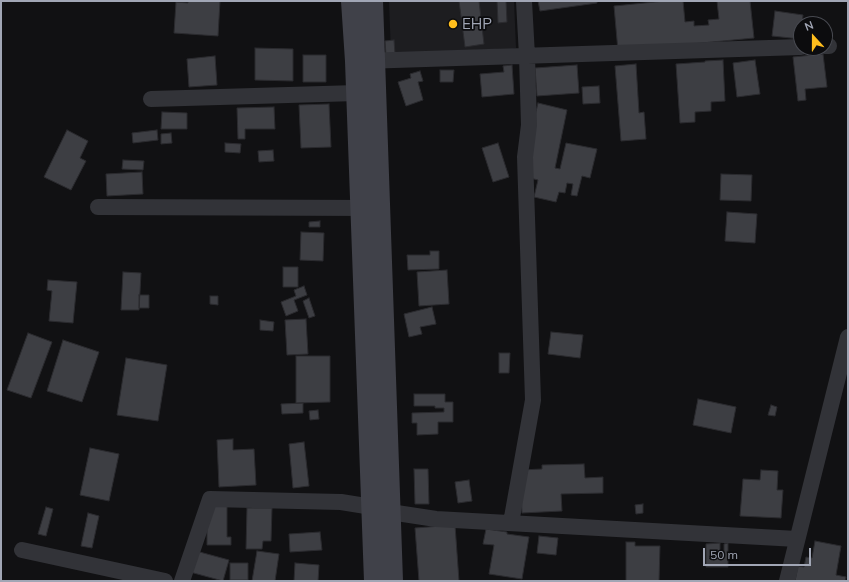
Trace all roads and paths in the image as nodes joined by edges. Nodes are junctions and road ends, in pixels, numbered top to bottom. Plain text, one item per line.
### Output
1 (352, 1) edge
2 (372, 1) edge
3 (524, 1) edge
4 (793, 47) edge
5 (527, 56) junction
6 (365, 61) junction
7 (357, 92) junction
8 (151, 100) dead end
9 (98, 207) dead end
10 (370, 208) junction
11 (848, 337) edge
12 (381, 509) junction
13 (511, 523) junction
14 (797, 539) junction
15 (22, 550) dead end
16 (165, 581) edge
17 (182, 581) edge
18 (375, 581) edge
19 (392, 581) edge
20 (787, 581) edge

1 - 6 main road
2 - 6 main road
3 - 5 street
4 - 5 street
5 - 6 street
5 - 13 street
6 - 7 main road
6 - 10 main road
7 - 8 street
7 - 10 main road
9 - 10 street
10 - 12 main road
11 - 14 street
12 - 13 street
12 - 17 street
12 - 18 main road
12 - 19 main road
13 - 14 street
14 - 20 street
15 - 16 street

